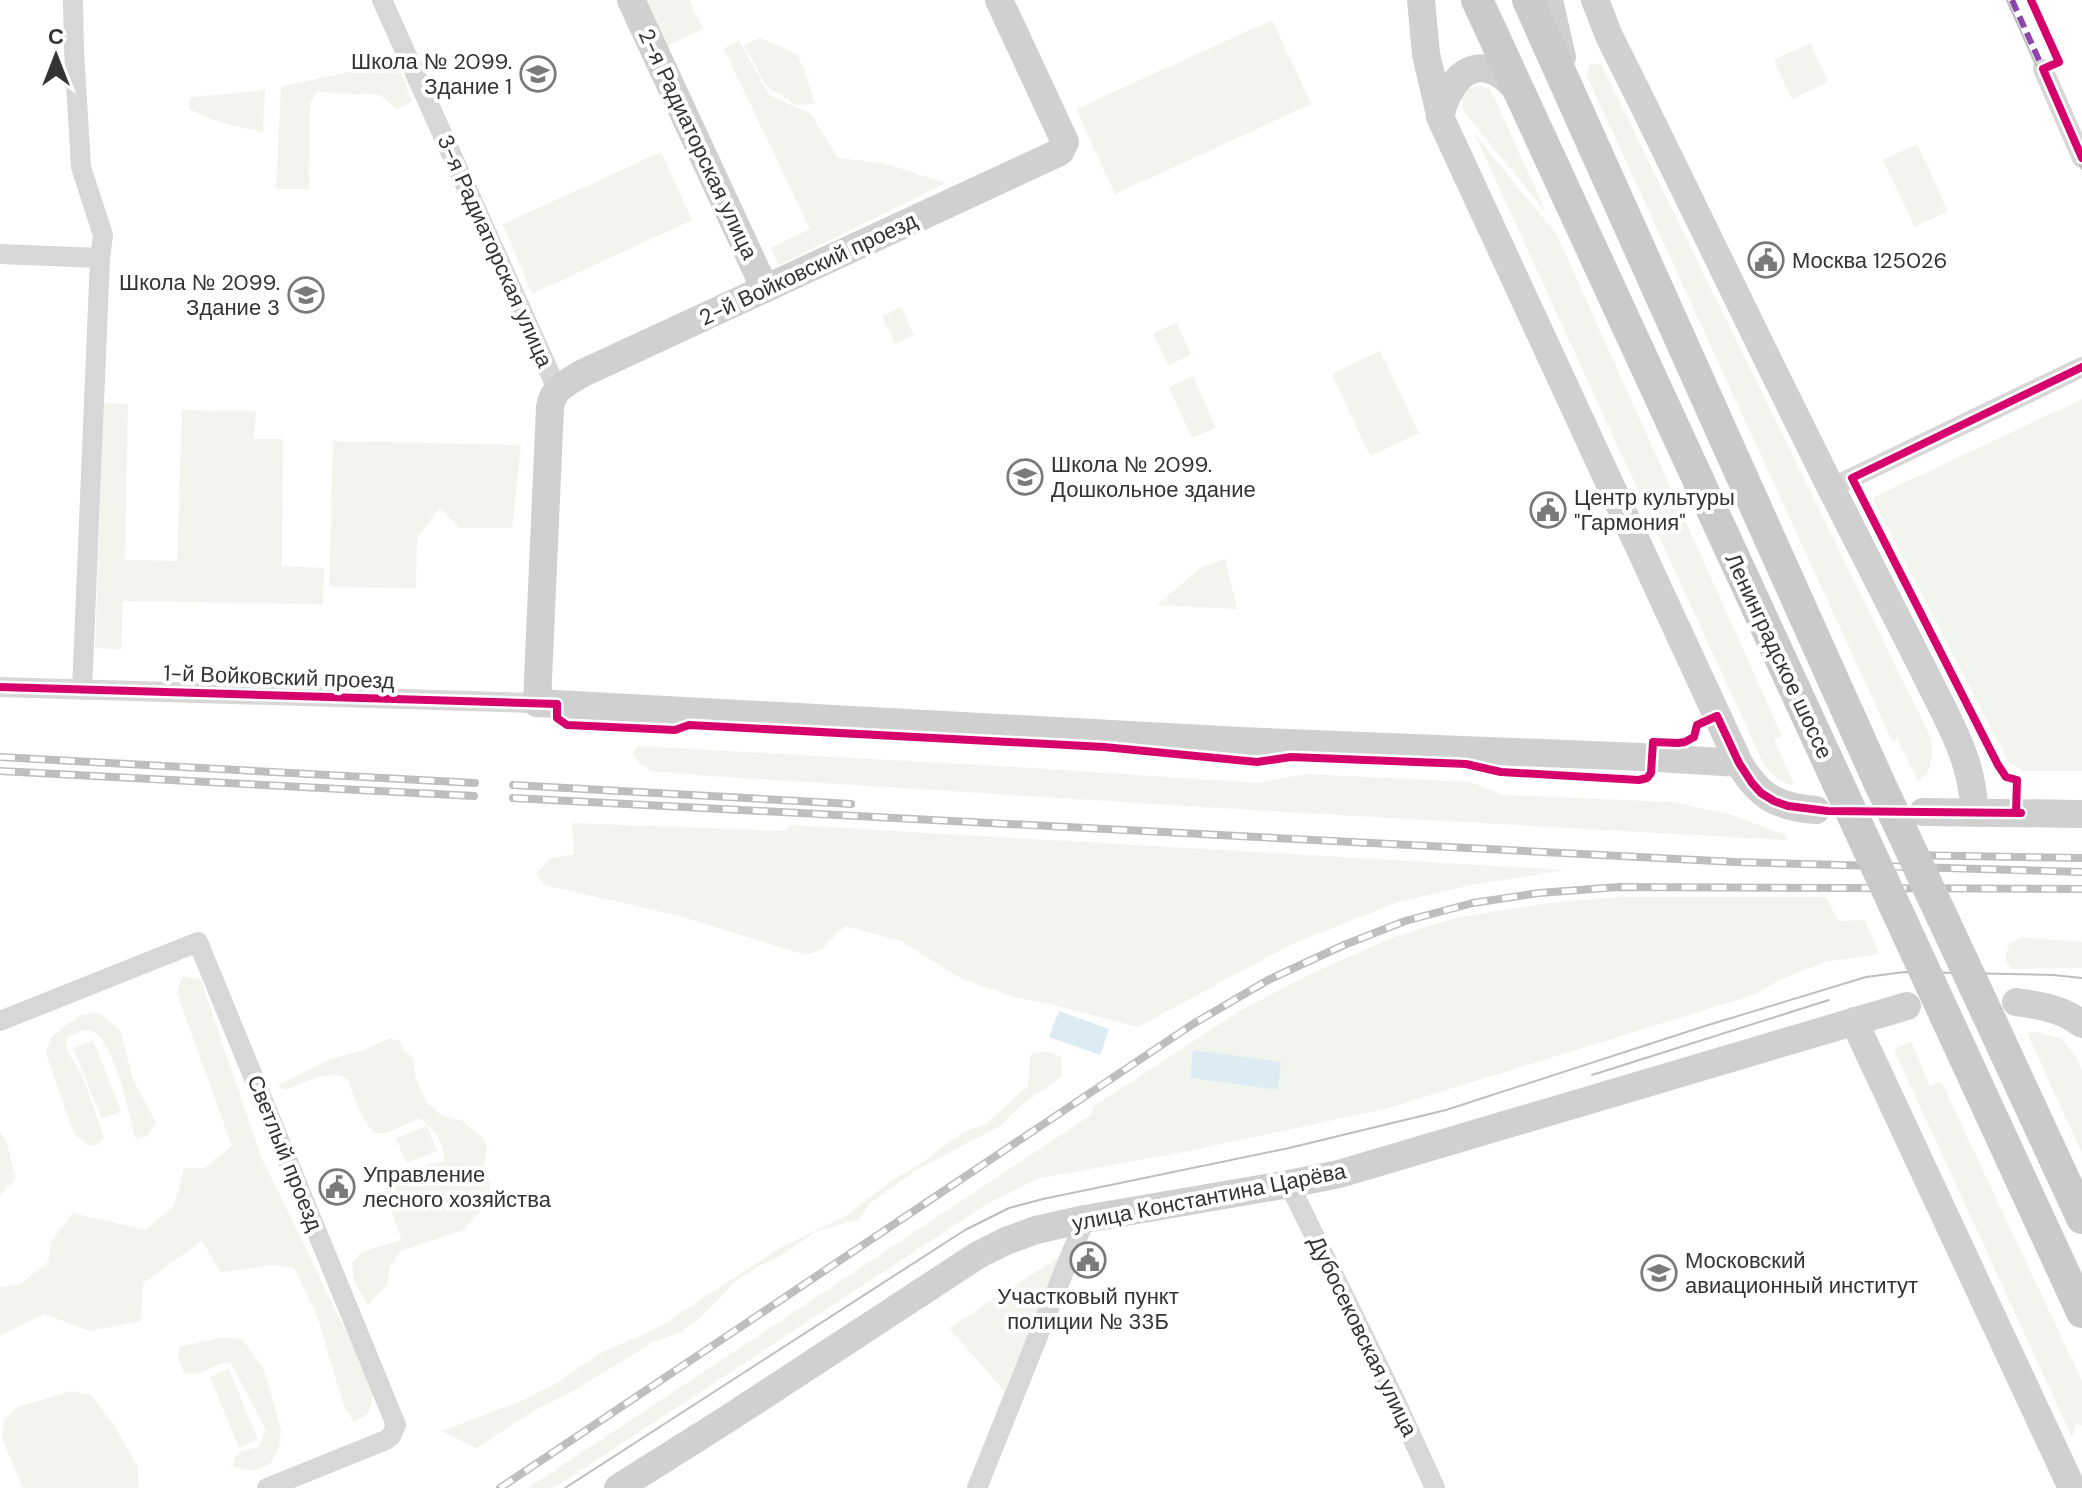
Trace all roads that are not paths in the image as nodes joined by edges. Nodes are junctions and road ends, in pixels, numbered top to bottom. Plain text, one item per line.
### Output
1 (73, 0) edge
2 (382, 0) edge
3 (631, 0) edge
4 (999, 0) edge
5 (1421, 0) edge
6 (1441, 0) edge
7 (1477, 0) edge
8 (1528, 0) edge
9 (1549, 0) edge
10 (1595, 0) edge
11 (1609, 36) junction
12 (1560, 41) junction
13 (2043, 69) dead end
14 (1432, 81) junction
15 (1567, 85) junction
16 (1520, 93) junction
17 (1440, 117) junction
18 (2082, 158) edge
19 (0, 254) edge
20 (100, 258) junction
21 (765, 289) junction
22 (2082, 367) edge
23 (557, 389) junction
24 (1831, 488) junction
25 (0, 687) edge
26 (82, 690) junction
27 (537, 703) junction
28 (1739, 763) junction
29 (1816, 810) dead end
30 (1923, 812) dead end
31 (1974, 813) junction
32 (2082, 814) edge
33 (1907, 1006) dead end
34 (2001, 1008) junction
35 (0, 1021) edge
36 (1854, 1021) junction
37 (2082, 1024) edge
38 (1289, 1184) junction
39 (2082, 1218) edge
40 (1085, 1219) junction
41 (2082, 1312) edge
42 (267, 1488) edge
43 (618, 1488) edge
44 (977, 1488) edge
45 (1435, 1488) edge
46 (2072, 1488) edge

1 - 20 street
2 - 23 street, 3-я Радиаторская улица
3 - 21 street, 2-я Радиаторская улица
4 - 21 street, 2-й Войковский проезд
5 - 14 street
6 - 14 street
7 - 16 main road, Ленинградское шоссе
8 - 15 main road, Ленинградское шоссе
9 - 12 street
10 - 11 street
11 - 12 street
11 - 24 street
12 - 15 street
13 - 18 street
14 - 17 street
15 - 34 main road, Ленинградское шоссе, bridge
16 - 17 street
16 - 41 main road, Ленинградское шоссе, bridge
17 - 28 street
19 - 20 street
20 - 26 street
21 - 23 street, 2-й Войковский проезд
22 - 24 street
23 - 27 street, 3-я Радиаторская улица
24 - 31 street
25 - 26 street, 1-й Войковский проезд
26 - 27 street, 1-й Войковский проезд
27 - 28 street, 1-й Войковский проезд
28 - 29 street
30 - 31 street
31 - 32 street
33 - 36 street, улица Константина Царёва
34 - 37 street
34 - 39 main road, Ленинградское шоссе
35 - 42 street, Светлый проезд
36 - 38 street, улица Константина Царёва
36 - 46 street
38 - 40 street, улица Константина Царёва
38 - 45 street, Дубосековская улица
40 - 43 street, улица Константина Царёва
40 - 44 street

